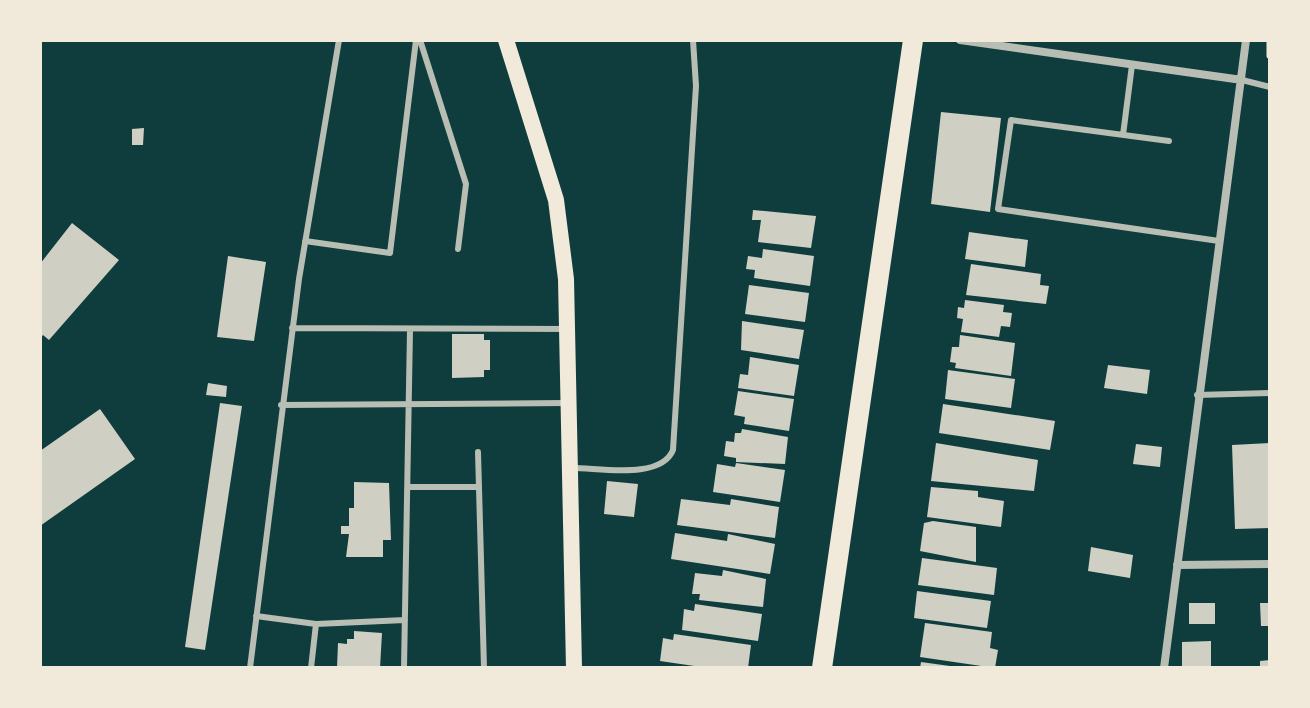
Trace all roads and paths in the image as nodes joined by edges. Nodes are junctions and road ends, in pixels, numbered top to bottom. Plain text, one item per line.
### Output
1 (339, 40) edge
2 (418, 40) edge
3 (506, 40) edge
4 (693, 40) edge
5 (913, 40) edge
6 (960, 40) edge
7 (1246, 40) edge
8 (1269, 40) edge
9 (1269, 56) edge
10 (1132, 65) junction
11 (1242, 80) junction
12 (1270, 87) edge
13 (1123, 135) junction
14 (1169, 141) dead end
15 (305, 241) junction
16 (1219, 241) junction
17 (458, 249) dead end
18 (292, 328) junction
19 (567, 329) junction
20 (410, 330) junction
21 (1270, 393) edge
22 (1197, 395) junction
23 (568, 403) junction
24 (281, 405) junction
25 (409, 406) junction
26 (478, 452) dead end
27 (569, 467) junction
28 (408, 487) junction
29 (479, 487) junction
30 (1270, 564) edge
31 (1177, 565) junction
32 (256, 616) junction
33 (405, 620) junction
34 (316, 624) junction
35 (250, 668) edge
36 (311, 668) edge
37 (404, 668) edge
38 (484, 668) edge
39 (574, 668) edge
40 (822, 668) edge
41 (1164, 668) edge

1 - 15 lane
2 - 15 lane
2 - 17 lane
3 - 19 main road
4 - 27 lane
5 - 40 main road
6 - 10 street
7 - 11 street
8 - 9 path
10 - 11 street
10 - 13 lane
11 - 12 lane
11 - 16 street
13 - 14 lane
13 - 16 lane
15 - 18 lane
16 - 22 street
18 - 20 lane
18 - 24 lane
19 - 20 lane
19 - 23 main road
20 - 25 lane
21 - 22 lane
22 - 31 street
23 - 25 lane
23 - 27 main road
24 - 25 lane
24 - 32 lane
25 - 28 lane
26 - 29 lane
27 - 39 main road
28 - 29 lane
28 - 33 lane
29 - 38 lane
30 - 31 street
31 - 41 street
32 - 34 lane
32 - 35 lane
33 - 34 lane
33 - 37 lane
34 - 36 lane

